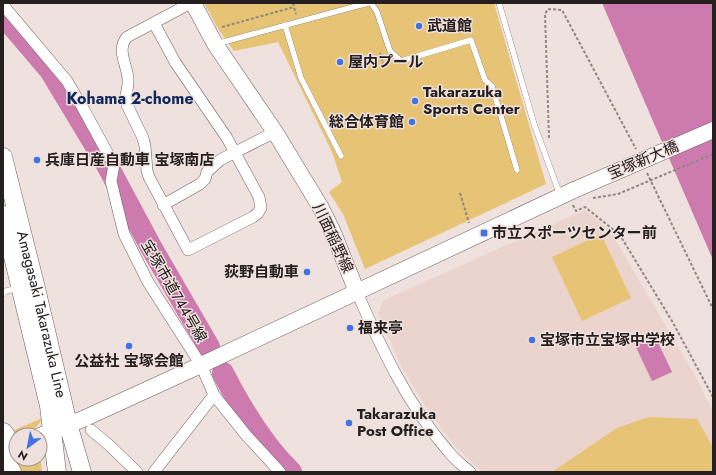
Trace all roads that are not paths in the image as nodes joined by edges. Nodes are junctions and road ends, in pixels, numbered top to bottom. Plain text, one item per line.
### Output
1 (192, 3) edge
2 (369, 3) edge
3 (499, 3) edge
4 (3, 5) edge
5 (154, 23) junction
6 (285, 25) junction
7 (215, 36) junction
8 (713, 130) edge
9 (275, 132) junction
10 (234, 152) junction
11 (3, 156) edge
12 (341, 156) dead end
13 (517, 170) dead end
14 (568, 196) junction
15 (163, 205) junction
16 (3, 216) edge
17 (20, 287) junction
18 (358, 292) junction
19 (3, 294) edge
20 (201, 365) junction
21 (214, 395) junction
22 (53, 430) edge
23 (91, 430) dead end
24 (7, 447) edge
25 (11, 472) edge
26 (57, 472) edge
27 (82, 472) edge
28 (137, 472) edge
29 (154, 472) edge
30 (280, 472) edge
31 (470, 472) edge

1 - 5 street
1 - 7 street, 川面稲野線
2 - 6 lane
2 - 13 lane
3 - 14 lane
4 - 20 street, 宝塚市道744号線
5 - 10 street
5 - 15 street
6 - 7 lane
6 - 12 lane
7 - 9 street, 川面稲野線
8 - 14 street, 宝塚新大橋, bridge
9 - 10 street
9 - 18 street, 川面稲野線
10 - 15 street
10 - 15 street
11 - 22 main road, Amagasaki Takarazuka Line
14 - 18 street, 宝塚新大橋
16 - 17 main road, Amagasaki Takarazuka Line
17 - 19 lane
17 - 22 main road, Amagasaki Takarazuka Line
18 - 20 street, 宝塚新大橋
18 - 31 street, 川面稲野線
20 - 21 street, 宝塚市道744号線
20 - 22 street, 宝塚新大橋
21 - 29 street
21 - 30 street, 宝塚市道744号線
22 - 26 main road, Amagasaki Takarazuka Line
22 - 27 main road, Amagasaki Takarazuka Line
23 - 28 street
24 - 25 highway

